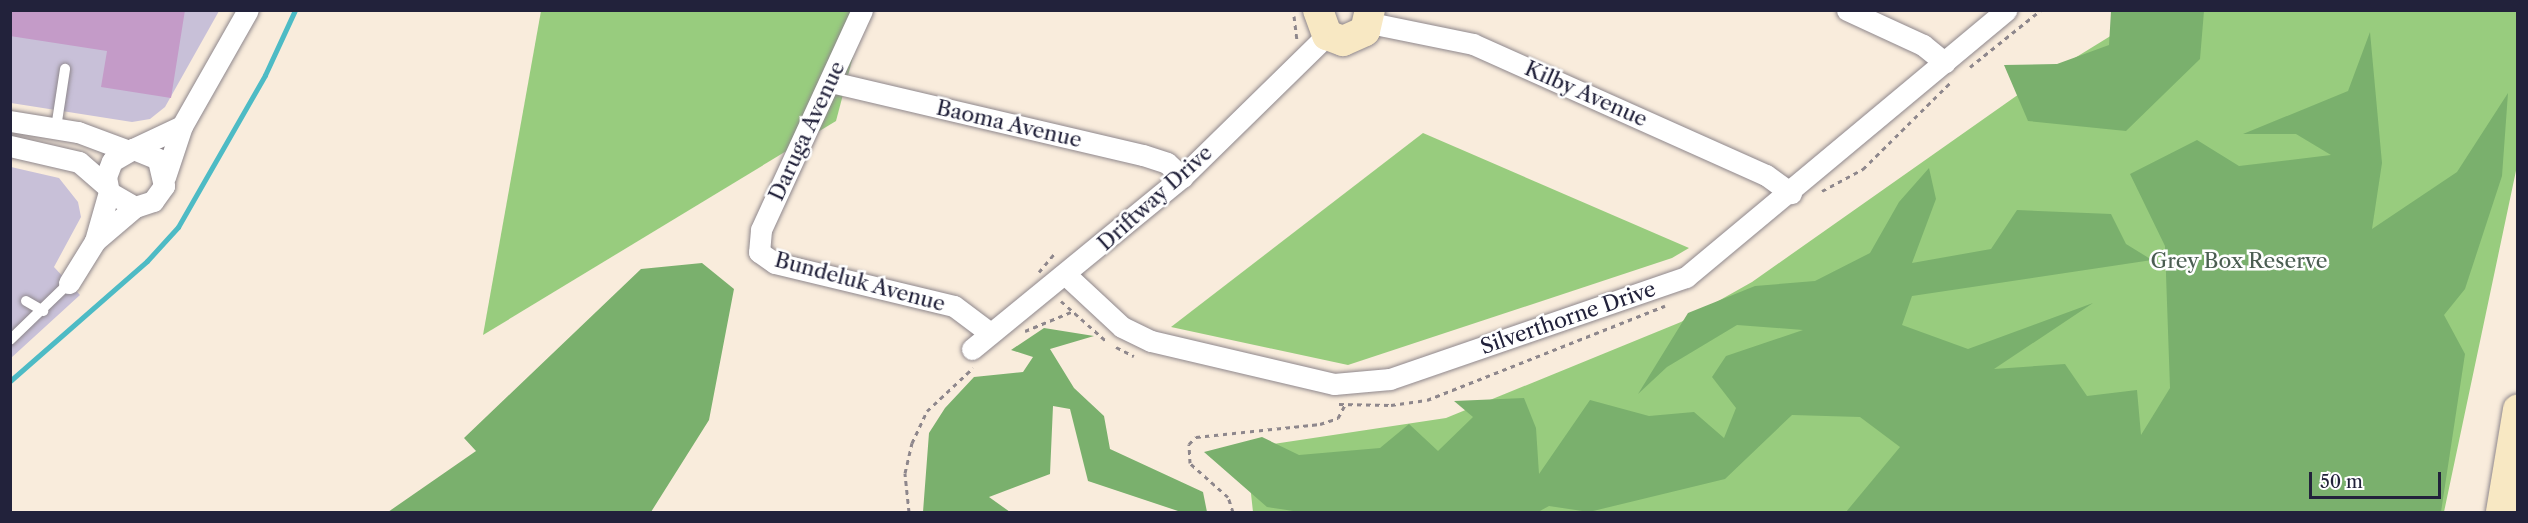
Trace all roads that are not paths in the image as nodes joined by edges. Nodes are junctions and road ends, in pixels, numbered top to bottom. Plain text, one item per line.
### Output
1 (248, 10) edge
2 (862, 10) edge
3 (1847, 10) edge
4 (2006, 10) edge
5 (1370, 17) edge
6 (1323, 23) edge
7 (1945, 63) junction
8 (65, 69) dead end
9 (831, 82) junction
10 (10, 121) edge
11 (182, 126) junction
12 (56, 128) junction
13 (10, 146) edge
14 (130, 150) junction
15 (165, 177) junction
16 (1182, 177) junction
17 (108, 189) junction
18 (1791, 193) junction
19 (135, 207) junction
20 (95, 241) junction
21 (759, 252) joint
22 (1066, 275) junction
23 (69, 283) joint
24 (26, 301) dead end
25 (43, 311) junction
26 (990, 333) junction
27 (10, 340) edge
28 (975, 356) road end
29 (2517, 409) edge
30 (2501, 513) edge

1 - 11 street
2 - 9 street, Daruga Avenue
3 - 7 street
4 - 7 street, Silverthorne Drive
5 - 6 main road
5 - 18 street, Kilby Avenue
6 - 16 street, Driftway Drive
7 - 18 street, Silverthorne Drive
8 - 12 lane
9 - 16 street, Baoma Avenue
9 - 21 street, Daruga Avenue
10 - 12 street
11 - 14 street
11 - 15 street
12 - 14 street
13 - 17 street
14 - 15 street
14 - 17 street
15 - 19 street
16 - 22 street, Driftway Drive
17 - 19 street
17 - 20 street
18 - 22 street, Silverthorne Drive
19 - 20 street
20 - 23 street
21 - 26 street, Bundeluk Avenue
22 - 26 street, Driftway Drive
23 - 25 lane
24 - 25 lane
25 - 27 lane
26 - 28 street, Driftway Drive
29 - 30 main road

